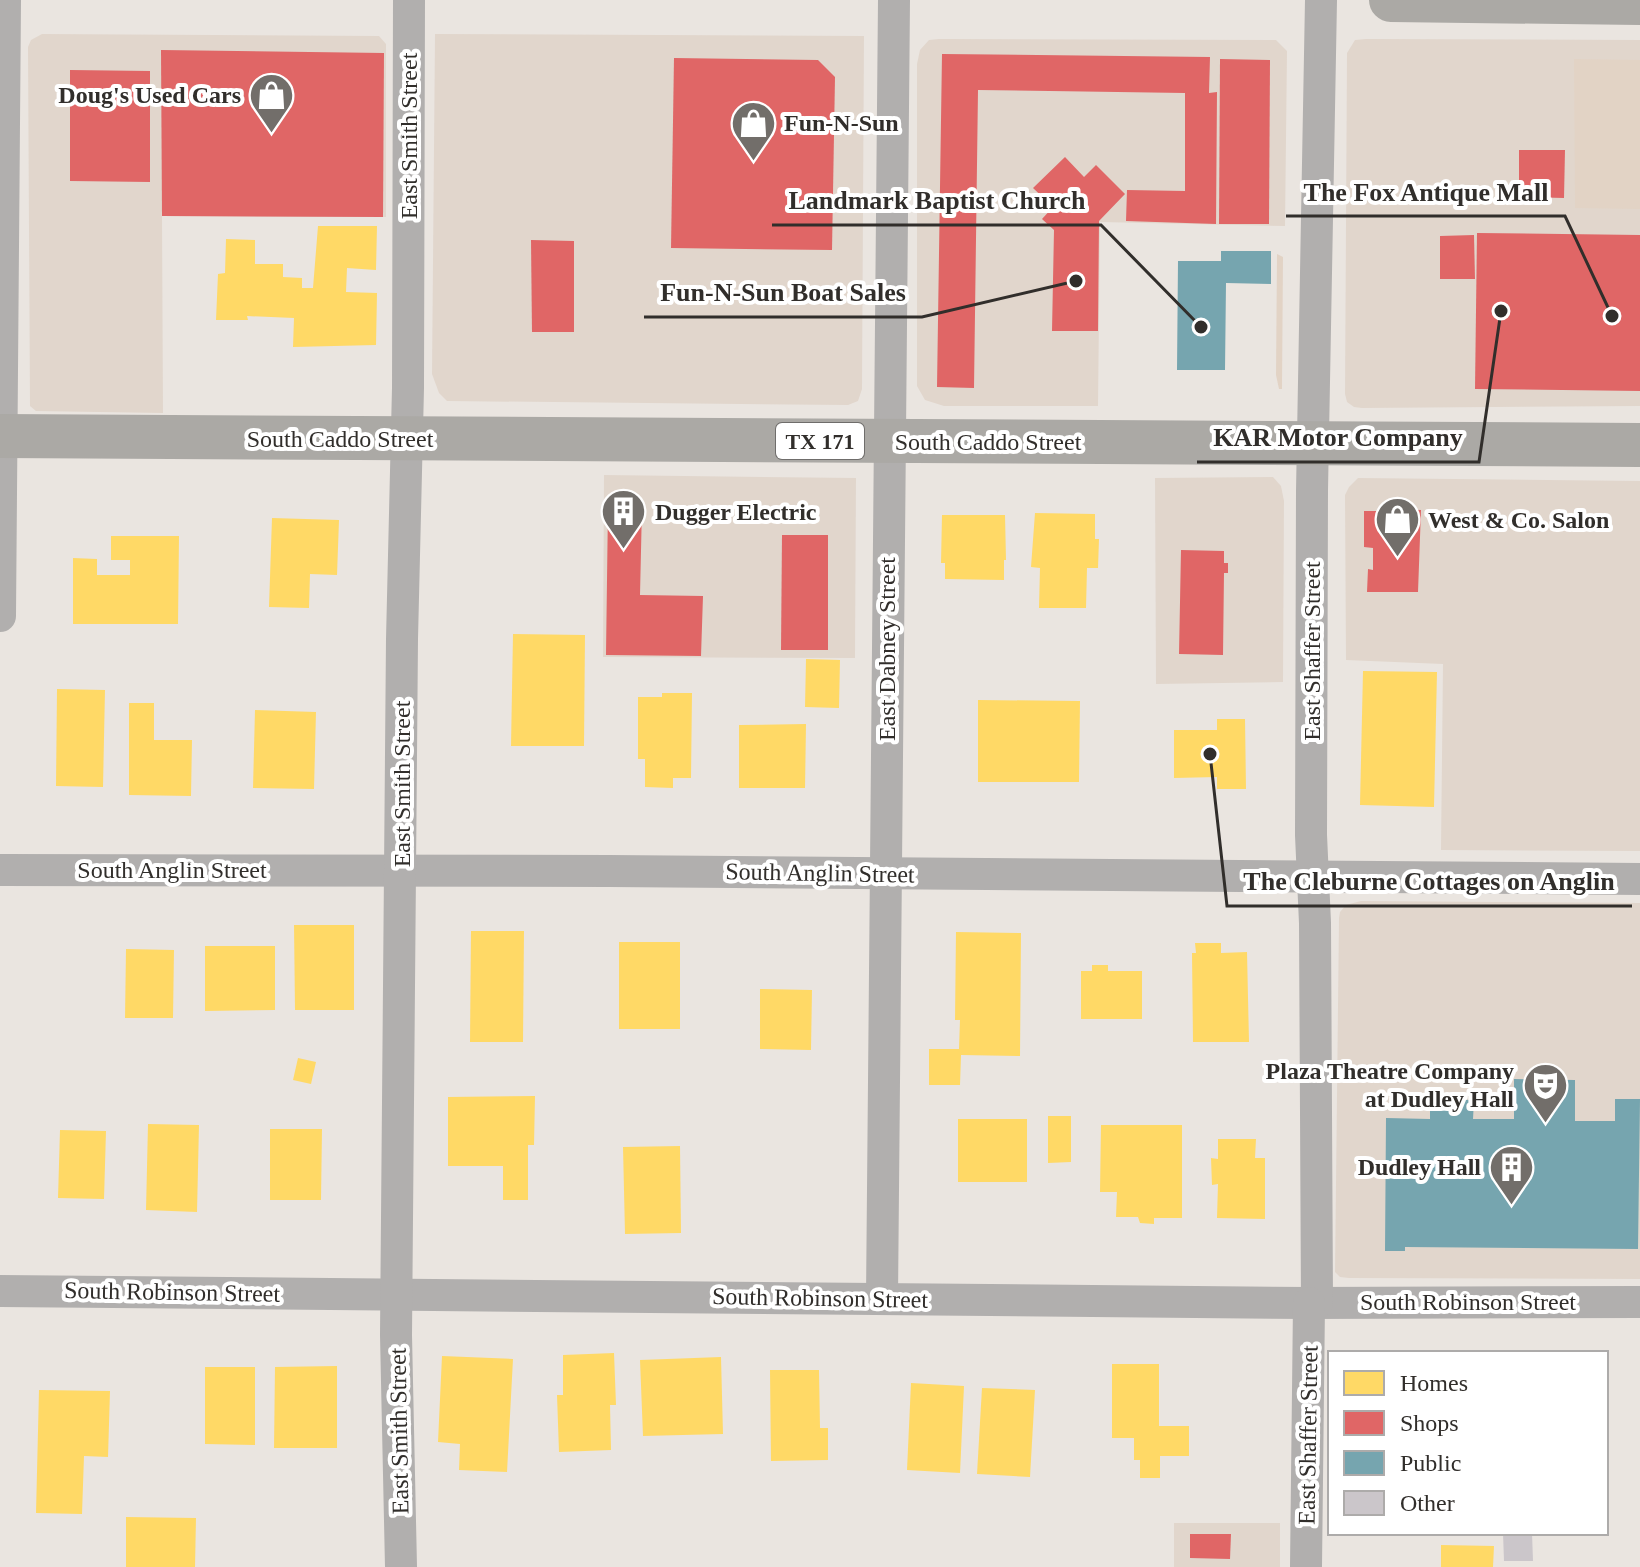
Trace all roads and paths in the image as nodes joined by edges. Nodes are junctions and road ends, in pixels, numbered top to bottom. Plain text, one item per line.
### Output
1 (5, 0) edge
2 (409, 0) edge
3 (894, 0) edge
4 (1321, 0) edge
5 (1391, 0) edge
6 (1640, 3) edge
7 (0, 436) edge
8 (407, 439) junction
9 (889, 442) junction
10 (1313, 444) junction
11 (1640, 445) edge
12 (0, 616) edge
13 (0, 870) edge
14 (401, 871) junction
15 (885, 874) junction
16 (1313, 876) junction
17 (1640, 879) edge
18 (0, 1291) edge
19 (397, 1295) junction
20 (882, 1298) junction
21 (1640, 1302) edge
22 (1313, 1303) junction
23 (401, 1567) edge
24 (1306, 1567) edge

1 - 7 street
2 - 8 street, East Smith Street
3 - 9 street, East Dabney Street
4 - 10 street, East Shaffer Street
5 - 6 main road
7 - 8 main road, South Caddo Street / TX 171
7 - 12 street
8 - 9 main road, South Caddo Street / TX 171
8 - 14 street, East Smith Street
9 - 10 main road, South Caddo Street / TX 171
9 - 15 street, East Dabney Street
10 - 11 main road, South Caddo Street / TX 171
10 - 16 street, East Shaffer Street
13 - 14 street, South Anglin Street
14 - 15 street, South Anglin Street
14 - 19 street, East Smith Street
15 - 16 street, South Anglin Street
15 - 20 street, East Dabney Street
16 - 17 street, South Anglin Street
16 - 22 street, East Shaffer Street
18 - 19 street, South Robinson Street
19 - 20 street, South Robinson Street
19 - 23 street, East Smith Street
20 - 22 street, South Robinson Street
21 - 22 street, South Robinson Street
22 - 24 street, East Shaffer Street

